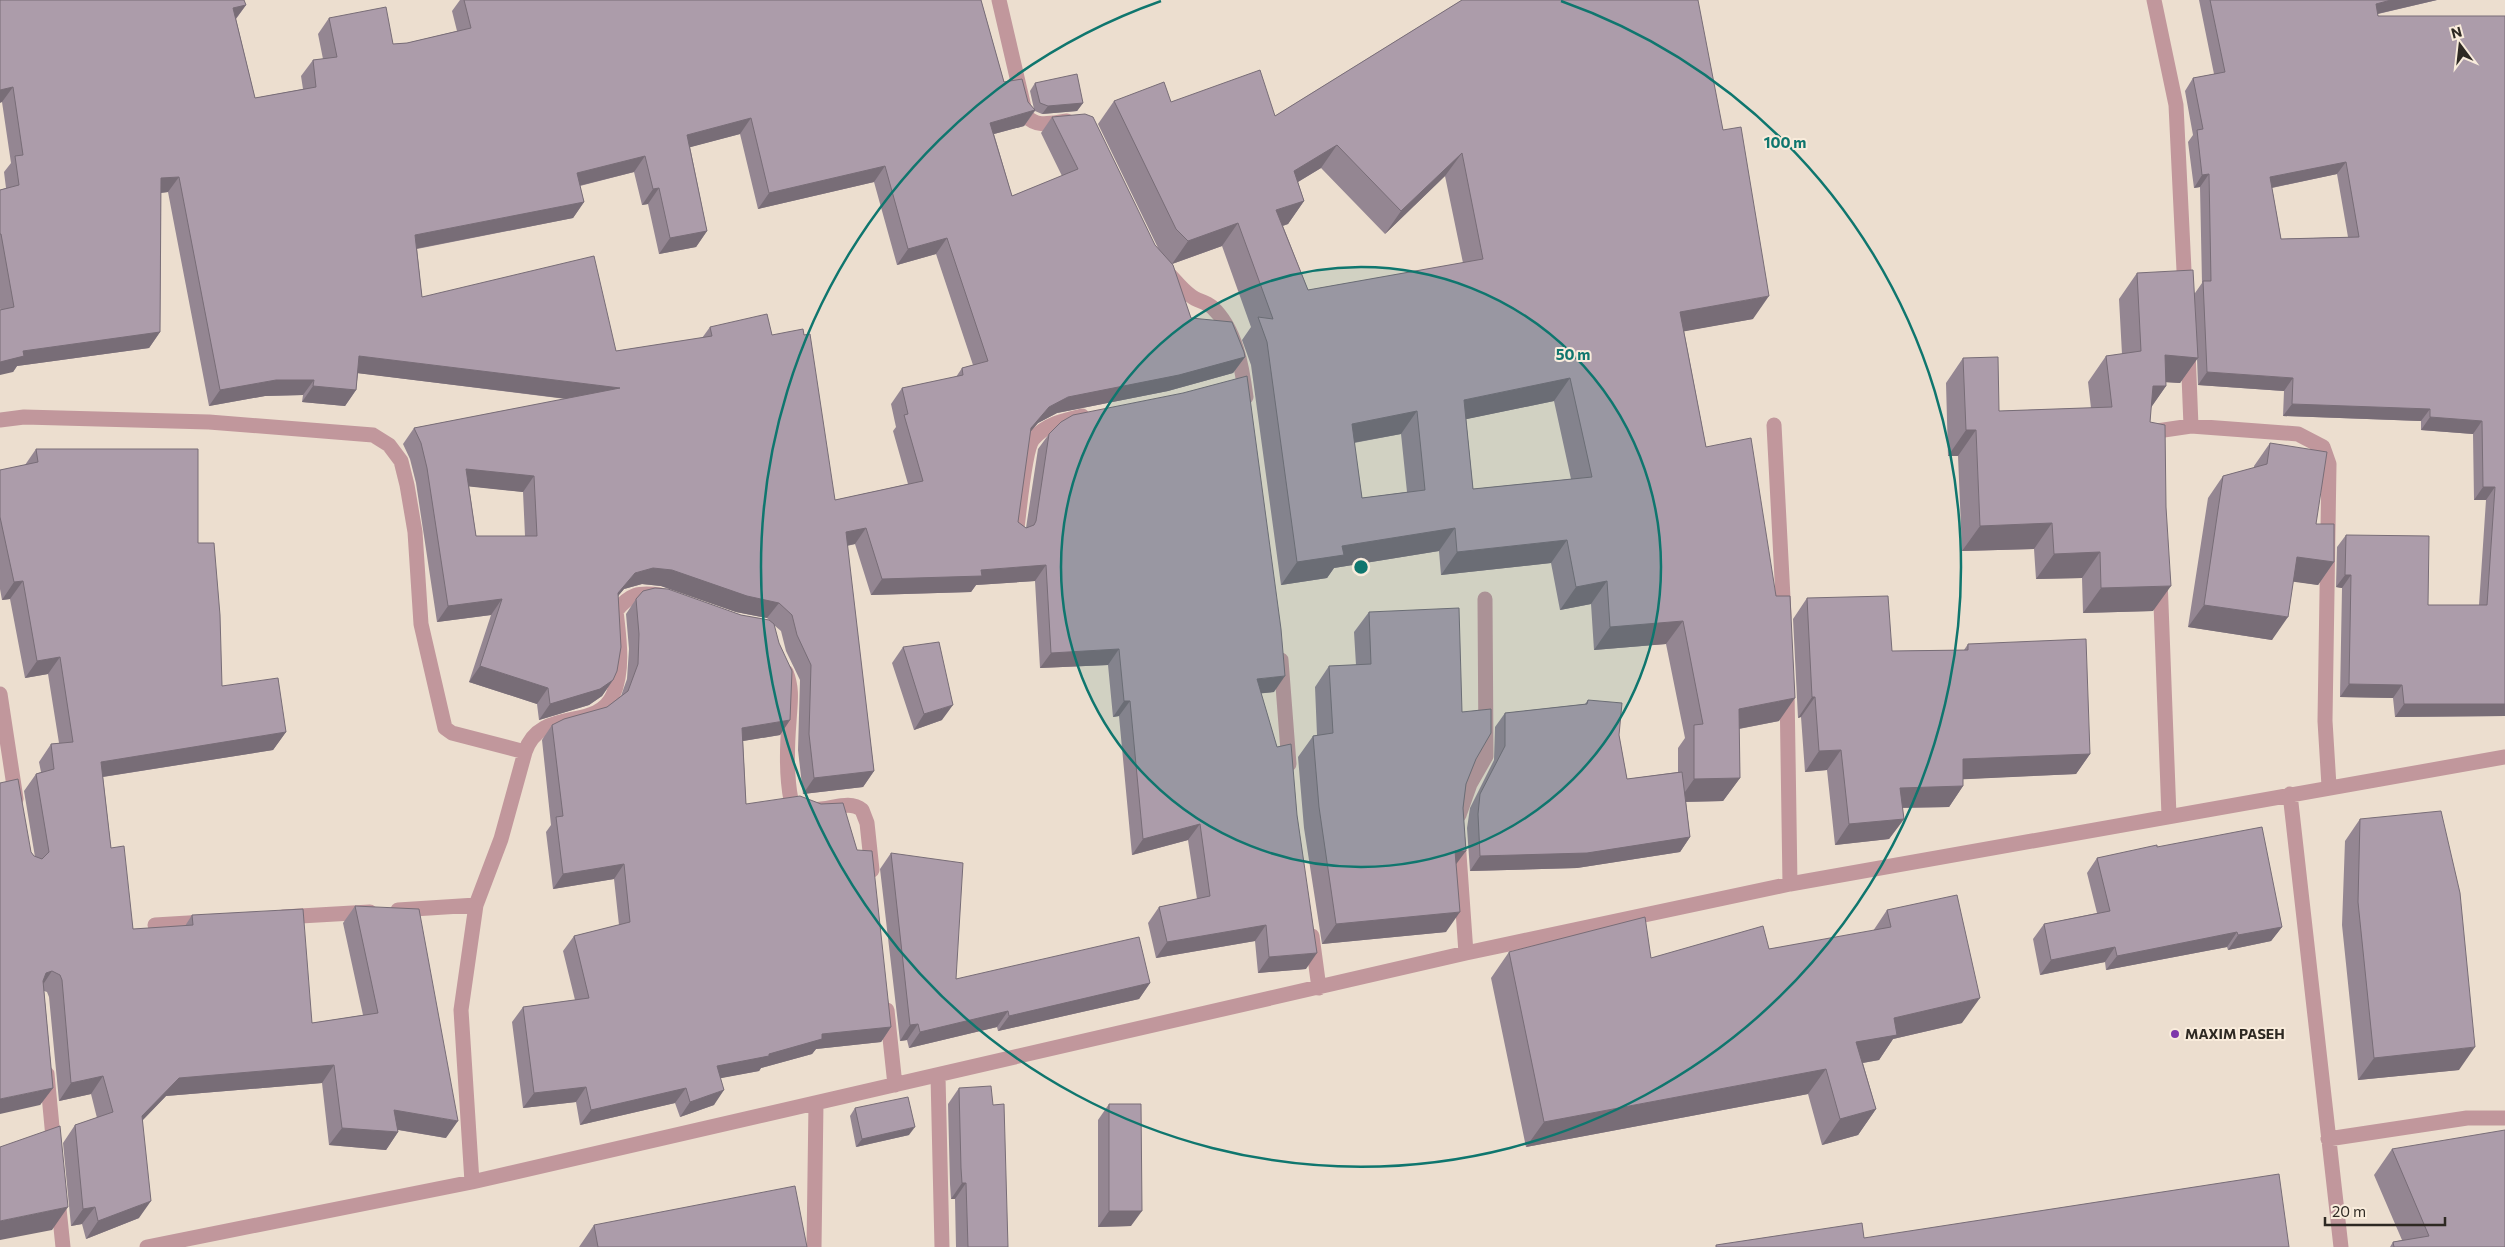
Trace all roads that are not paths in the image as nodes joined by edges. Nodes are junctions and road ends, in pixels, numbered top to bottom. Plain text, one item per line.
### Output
1 (999, 0) edge
2 (2154, 0) edge
3 (1083, 120) edge
4 (1152, 257) edge
5 (2186, 307) edge
6 (2187, 337) edge
7 (1244, 380) junction
8 (1225, 385) edge
9 (1248, 410) edge
10 (1099, 413) edge
11 (0, 420) edge
12 (1774, 425) dead end
13 (2191, 426) junction
14 (2156, 458) edge
15 (1016, 535) edge
16 (2159, 562) edge
17 (1485, 598) dead end
18 (677, 602) edge
19 (1784, 634) edge
20 (1280, 644) edge
21 (781, 661) edge
22 (1786, 674) edge
23 (0, 694) edge
24 (525, 752) junction
25 (2505, 756) edge
26 (5, 758) edge
27 (1291, 781) edge
28 (2329, 786) junction
29 (2290, 794) junction
30 (18, 814) edge
31 (2169, 816) junction
32 (873, 881) edge
33 (1790, 884) junction
34 (476, 905) junction
35 (272, 918) edge
36 (223, 921) edge
37 (1310, 922) edge
38 (155, 925) dead end
39 (1466, 953) junction
40 (1319, 988) junction
41 (886, 997) edge
42 (45, 1058) edge
43 (938, 1076) junction
44 (896, 1085) junction
45 (816, 1103) junction
46 (2505, 1118) edge
47 (2328, 1139) junction
48 (55, 1167) edge
49 (472, 1182) junction
50 (57, 1187) edge
51 (63, 1247) edge
52 (147, 1247) edge
53 (814, 1247) edge
54 (942, 1247) edge
55 (2341, 1247) edge

1 - 3 street
2 - 5 street
4 - 7 street
6 - 13 street
7 - 8 street
7 - 9 street
10 - 15 street
11 - 24 street
12 - 19 street
13 - 14 street
13 - 28 street
16 - 31 street
17 - 39 street
18 - 24 street
20 - 27 street
21 - 32 street
22 - 33 street
23 - 26 street
24 - 34 street
25 - 28 street
26 - 30 street
28 - 29 street
29 - 31 street
29 - 47 street
31 - 33 street
33 - 39 street
34 - 35 street
34 - 49 street
36 - 38 street
37 - 40 street
39 - 40 street
40 - 43 street
41 - 44 street
42 - 48 street
43 - 44 street
43 - 54 street
44 - 45 street
45 - 49 street
45 - 53 street
46 - 47 street
47 - 55 street
49 - 52 street
50 - 51 street

